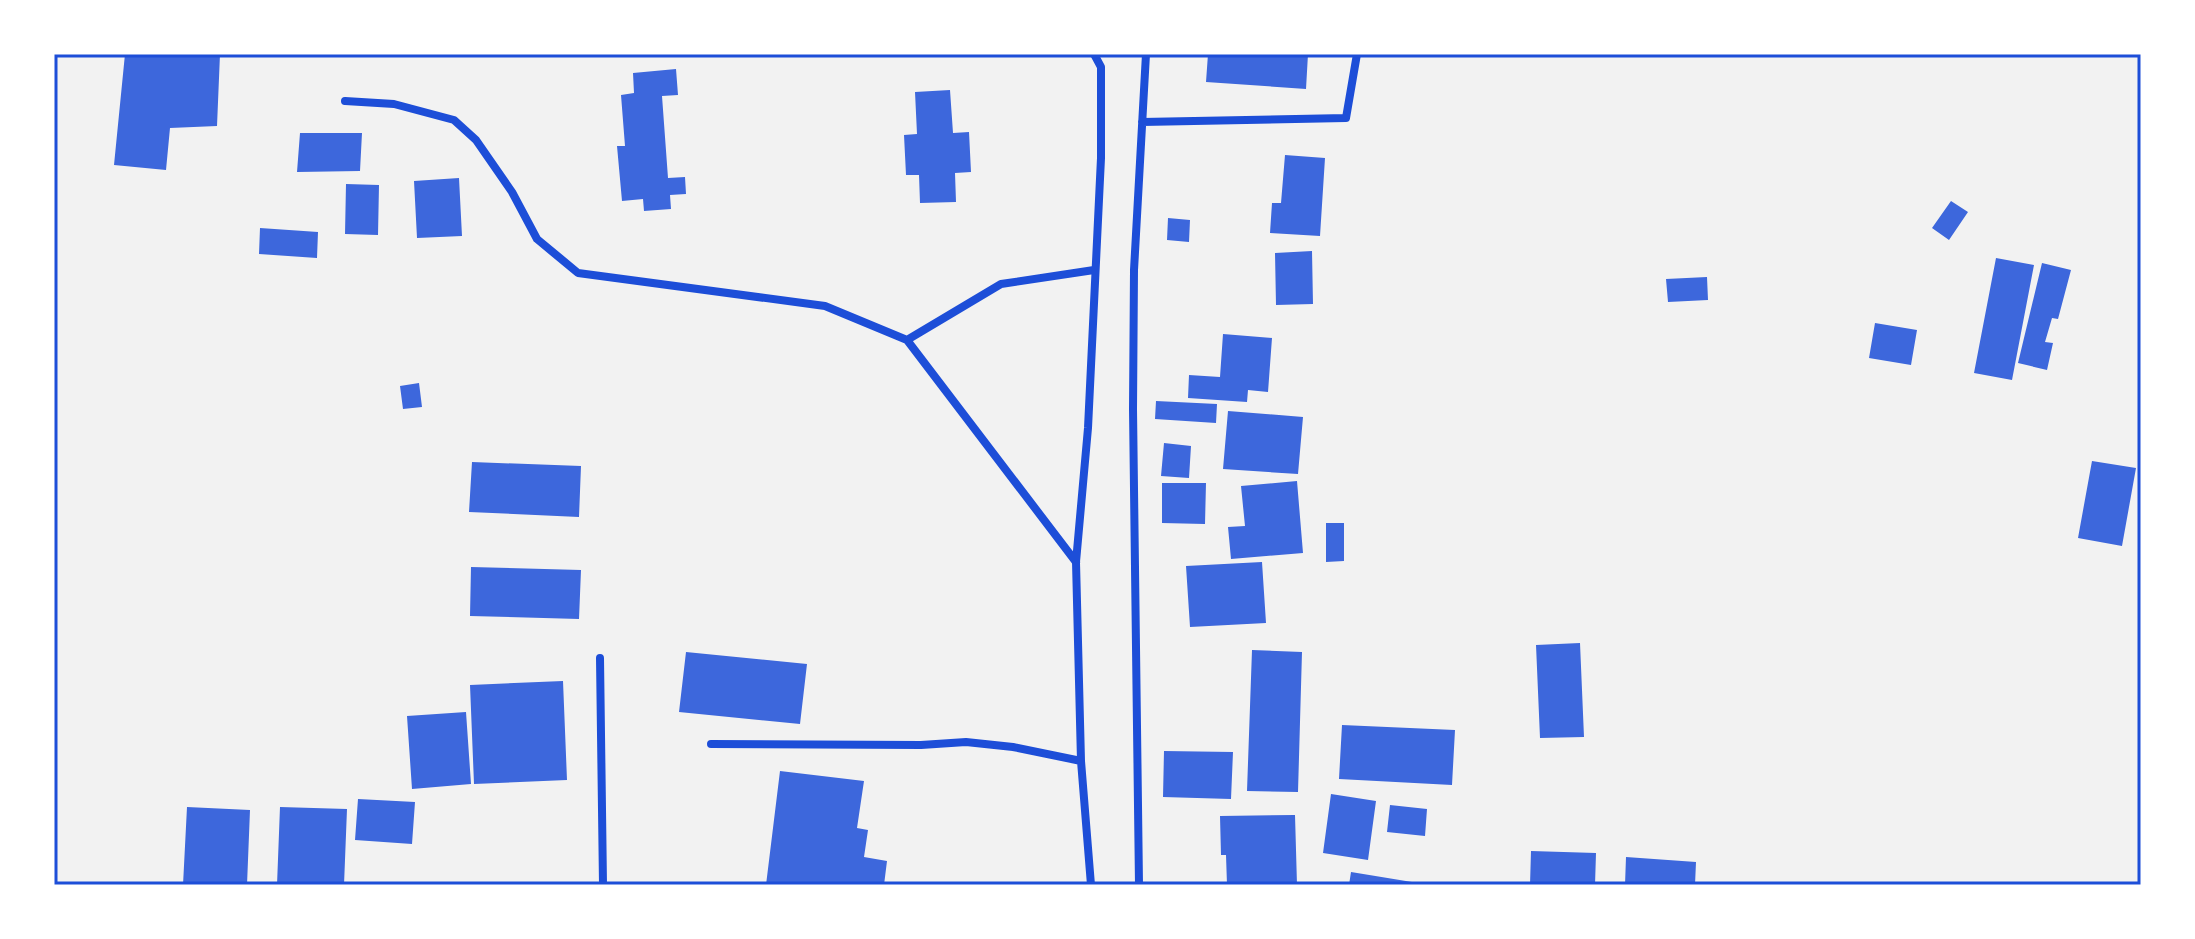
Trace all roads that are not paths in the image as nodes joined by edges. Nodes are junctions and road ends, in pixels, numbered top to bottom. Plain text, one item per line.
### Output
1 (1094, 54) edge
2 (1146, 54) edge
3 (1357, 54) edge
4 (345, 101) dead end
5 (1142, 122) junction
6 (1094, 270) junction
7 (907, 340) junction
8 (1076, 562) junction
9 (600, 658) dead end
10 (711, 744) dead end
11 (1081, 761) junction
12 (603, 885) edge
13 (1091, 885) edge
14 (1139, 885) edge

1 - 6 street
2 - 5 street
3 - 5 street
4 - 7 street
5 - 14 street
6 - 7 street
6 - 8 street
7 - 8 street
8 - 11 street
9 - 12 street
10 - 11 street
11 - 13 street

